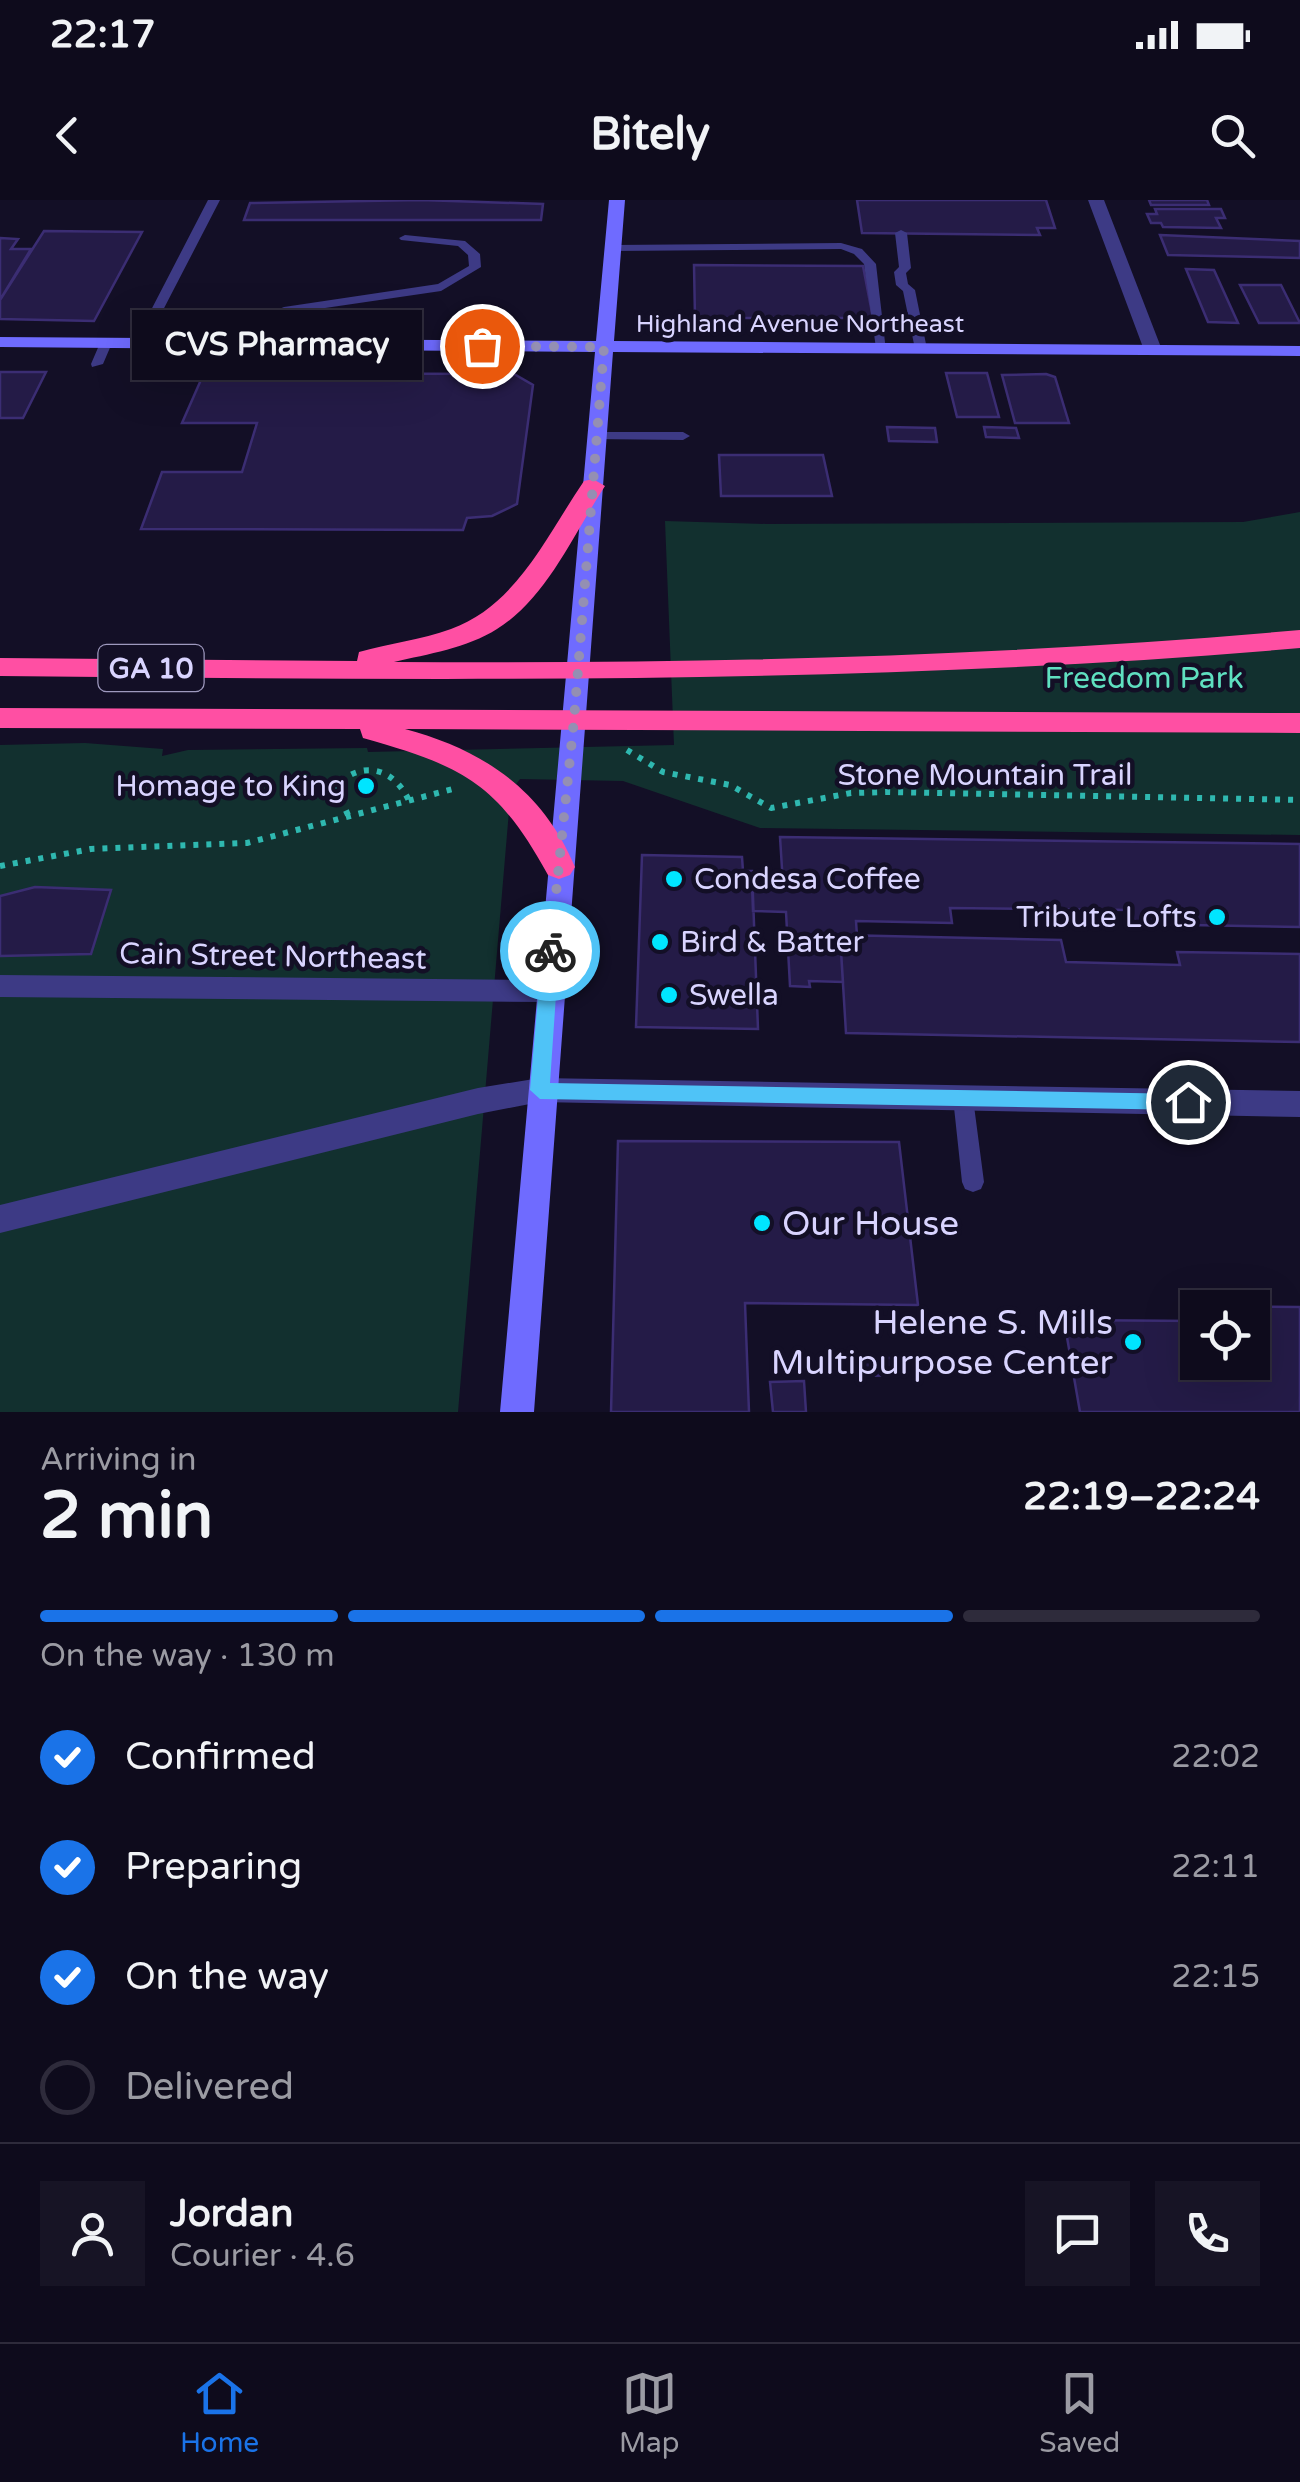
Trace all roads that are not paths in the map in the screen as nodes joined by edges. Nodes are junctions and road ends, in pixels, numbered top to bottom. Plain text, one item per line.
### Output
1 (214, 200) edge
2 (617, 200) edge
3 (1096, 200) edge
4 (901, 233) dead end
5 (405, 238) dead end
6 (613, 248) junction
7 (0, 342) edge
8 (106, 343) junction
9 (140, 343) junction
10 (250, 344) junction
11 (604, 347) junction
12 (882, 348) junction
13 (921, 348) junction
14 (1153, 350) junction
15 (1300, 351) edge
16 (97, 364) dead end
17 (597, 436) junction
18 (683, 436) dead end
19 (593, 486) junction
20 (1300, 639) edge
21 (0, 667) edge
22 (302, 669) junction
23 (578, 671) junction
24 (0, 718) edge
25 (327, 720) junction
26 (574, 720) junction
27 (1300, 723) edge
28 (559, 867) junction
29 (0, 986) edge
30 (546, 991) junction
31 (540, 1090) junction
32 (963, 1098) junction
33 (1300, 1104) edge
34 (973, 1182) dead end
35 (0, 1219) edge
36 (517, 1412) edge

1 - 9 lane
2 - 6 main road
3 - 14 street
4 - 13 lane
5 - 10 lane
6 - 11 main road
6 - 12 lane
7 - 8 main road, Highland Avenue Northeast
8 - 9 main road, Highland Avenue Northeast
8 - 16 lane
9 - 10 main road, Highland Avenue Northeast
10 - 11 main road, Highland Avenue Northeast
11 - 12 main road, Highland Avenue Northeast
11 - 17 main road
12 - 13 main road, Highland Avenue Northeast
13 - 14 main road, Highland Avenue Northeast
14 - 15 main road, Highland Avenue Northeast
17 - 18 lane
17 - 19 main road
19 - 22 highway
19 - 23 main road
20 - 23 highway, GA 10
21 - 22 highway, GA 10
22 - 23 highway, GA 10
23 - 26 main road
24 - 25 highway, GA 10
25 - 26 highway, GA 10
25 - 28 highway
26 - 27 highway, GA 10
26 - 28 main road
28 - 30 main road
29 - 30 street, Cain Street Northeast
30 - 31 main road
31 - 32 street
31 - 35 street
31 - 36 main road
32 - 33 street
32 - 34 lane

